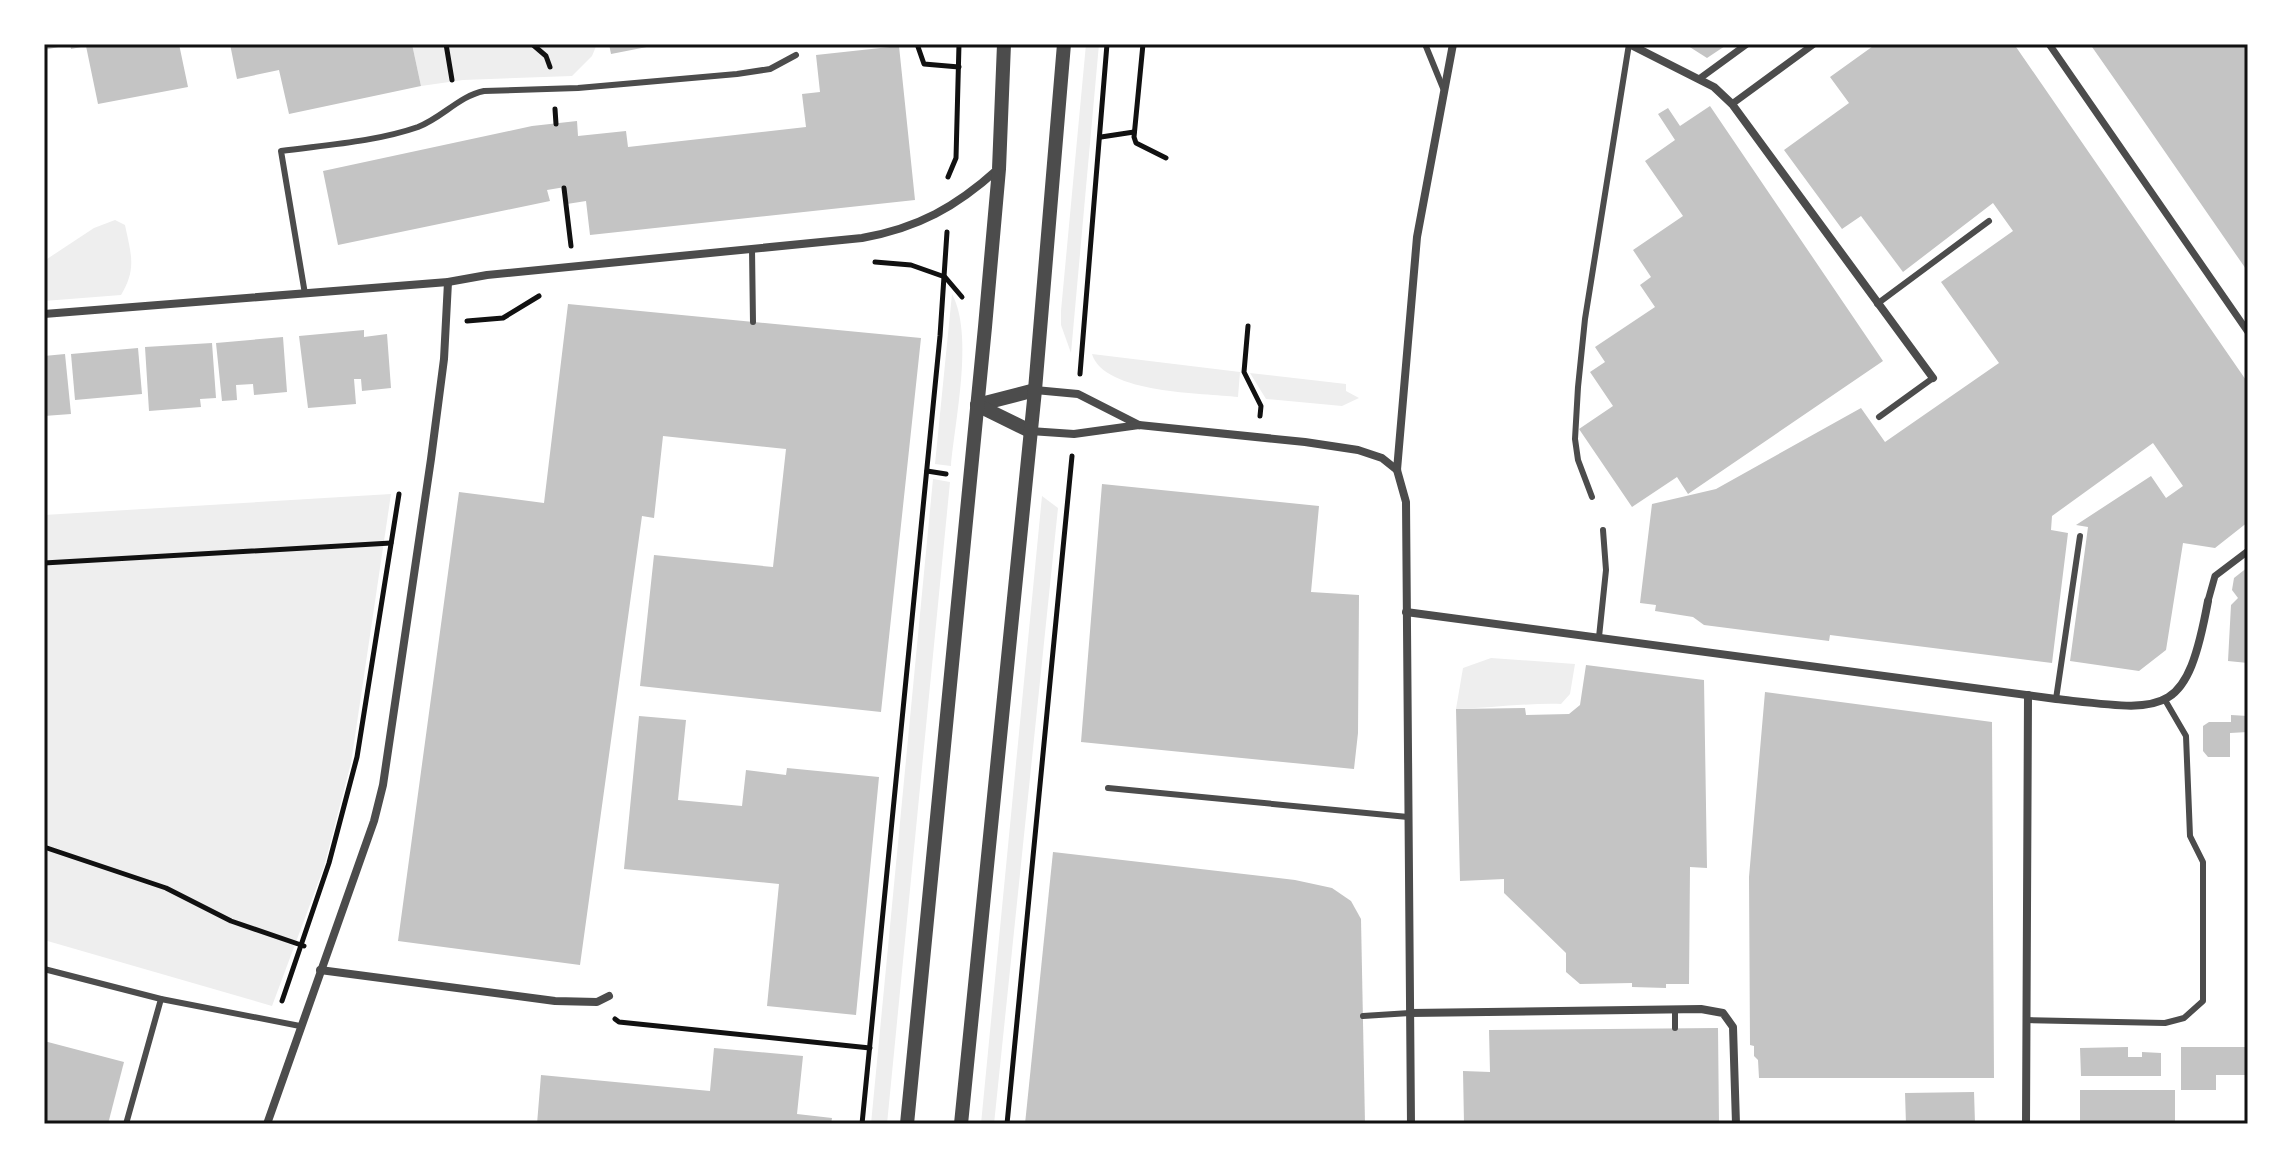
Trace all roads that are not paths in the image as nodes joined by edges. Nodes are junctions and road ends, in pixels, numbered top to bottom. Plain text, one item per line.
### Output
1 (1004, 44) edge
2 (1064, 44) edge
3 (1425, 44) edge
4 (1453, 44) edge
5 (1629, 44) edge
6 (1747, 44) edge
7 (1814, 44) edge
8 (2049, 44) edge
9 (796, 55) dead end
10 (1699, 79) junction
11 (1443, 88) junction
12 (1732, 104) junction
13 (999, 169) junction
14 (1989, 221) dead end
15 (752, 249) junction
16 (448, 282) junction
17 (305, 294) junction
18 (1877, 304) junction
19 (44, 314) edge
20 (753, 322) dead end
21 (2248, 332) edge
22 (1933, 378) joint
23 (1035, 390) junction
24 (977, 405) junction
25 (1879, 417) dead end
26 (1139, 425) junction
27 (1030, 431) junction
28 (1397, 470) junction
29 (1592, 497) dead end
30 (1603, 530) dead end
31 (2080, 536) dead end
32 (2248, 551) edge
33 (2208, 601) joint
34 (1406, 612) junction
35 (1599, 637) junction
36 (2028, 695) junction
37 (2056, 699) junction
38 (2165, 700) junction
39 (1108, 788) dead end
40 (1408, 817) junction
41 (44, 969) edge
42 (320, 970) junction
43 (609, 996) dead end
44 (161, 999) junction
45 (1675, 1010) junction
46 (1410, 1013) junction
47 (1363, 1016) dead end
48 (2026, 1020) junction
49 (300, 1026) junction
50 (1675, 1028) dead end
51 (126, 1124) edge
52 (267, 1124) edge
53 (907, 1124) edge
54 (961, 1124) edge
55 (1411, 1124) edge
56 (1736, 1124) edge
57 (2026, 1124) edge

1 - 13 street
2 - 23 street
3 - 11 lane
4 - 11 street
5 - 10 street
5 - 29 lane
6 - 10 street
7 - 12 street
8 - 21 street
9 - 17 lane
10 - 12 street
11 - 28 street
12 - 18 street
13 - 15 street
13 - 24 street
14 - 18 lane
15 - 16 street
15 - 20 lane
16 - 17 street
16 - 42 street
17 - 19 street
18 - 22 street
22 - 25 lane
23 - 24 street
23 - 26 street
23 - 27 street
24 - 27 street
24 - 53 street
26 - 27 street
26 - 28 street
27 - 54 street
28 - 34 street
30 - 35 lane
31 - 37 lane
32 - 33 street
33 - 38 street
34 - 35 street
34 - 40 street
35 - 36 street
36 - 37 street
36 - 48 street
37 - 38 street
38 - 48 lane
39 - 40 lane
40 - 46 street
41 - 44 lane
42 - 43 street
42 - 49 street
44 - 49 lane
44 - 51 lane
45 - 46 street
45 - 50 lane
45 - 56 street
46 - 47 lane
46 - 55 street
48 - 57 street
49 - 52 street

